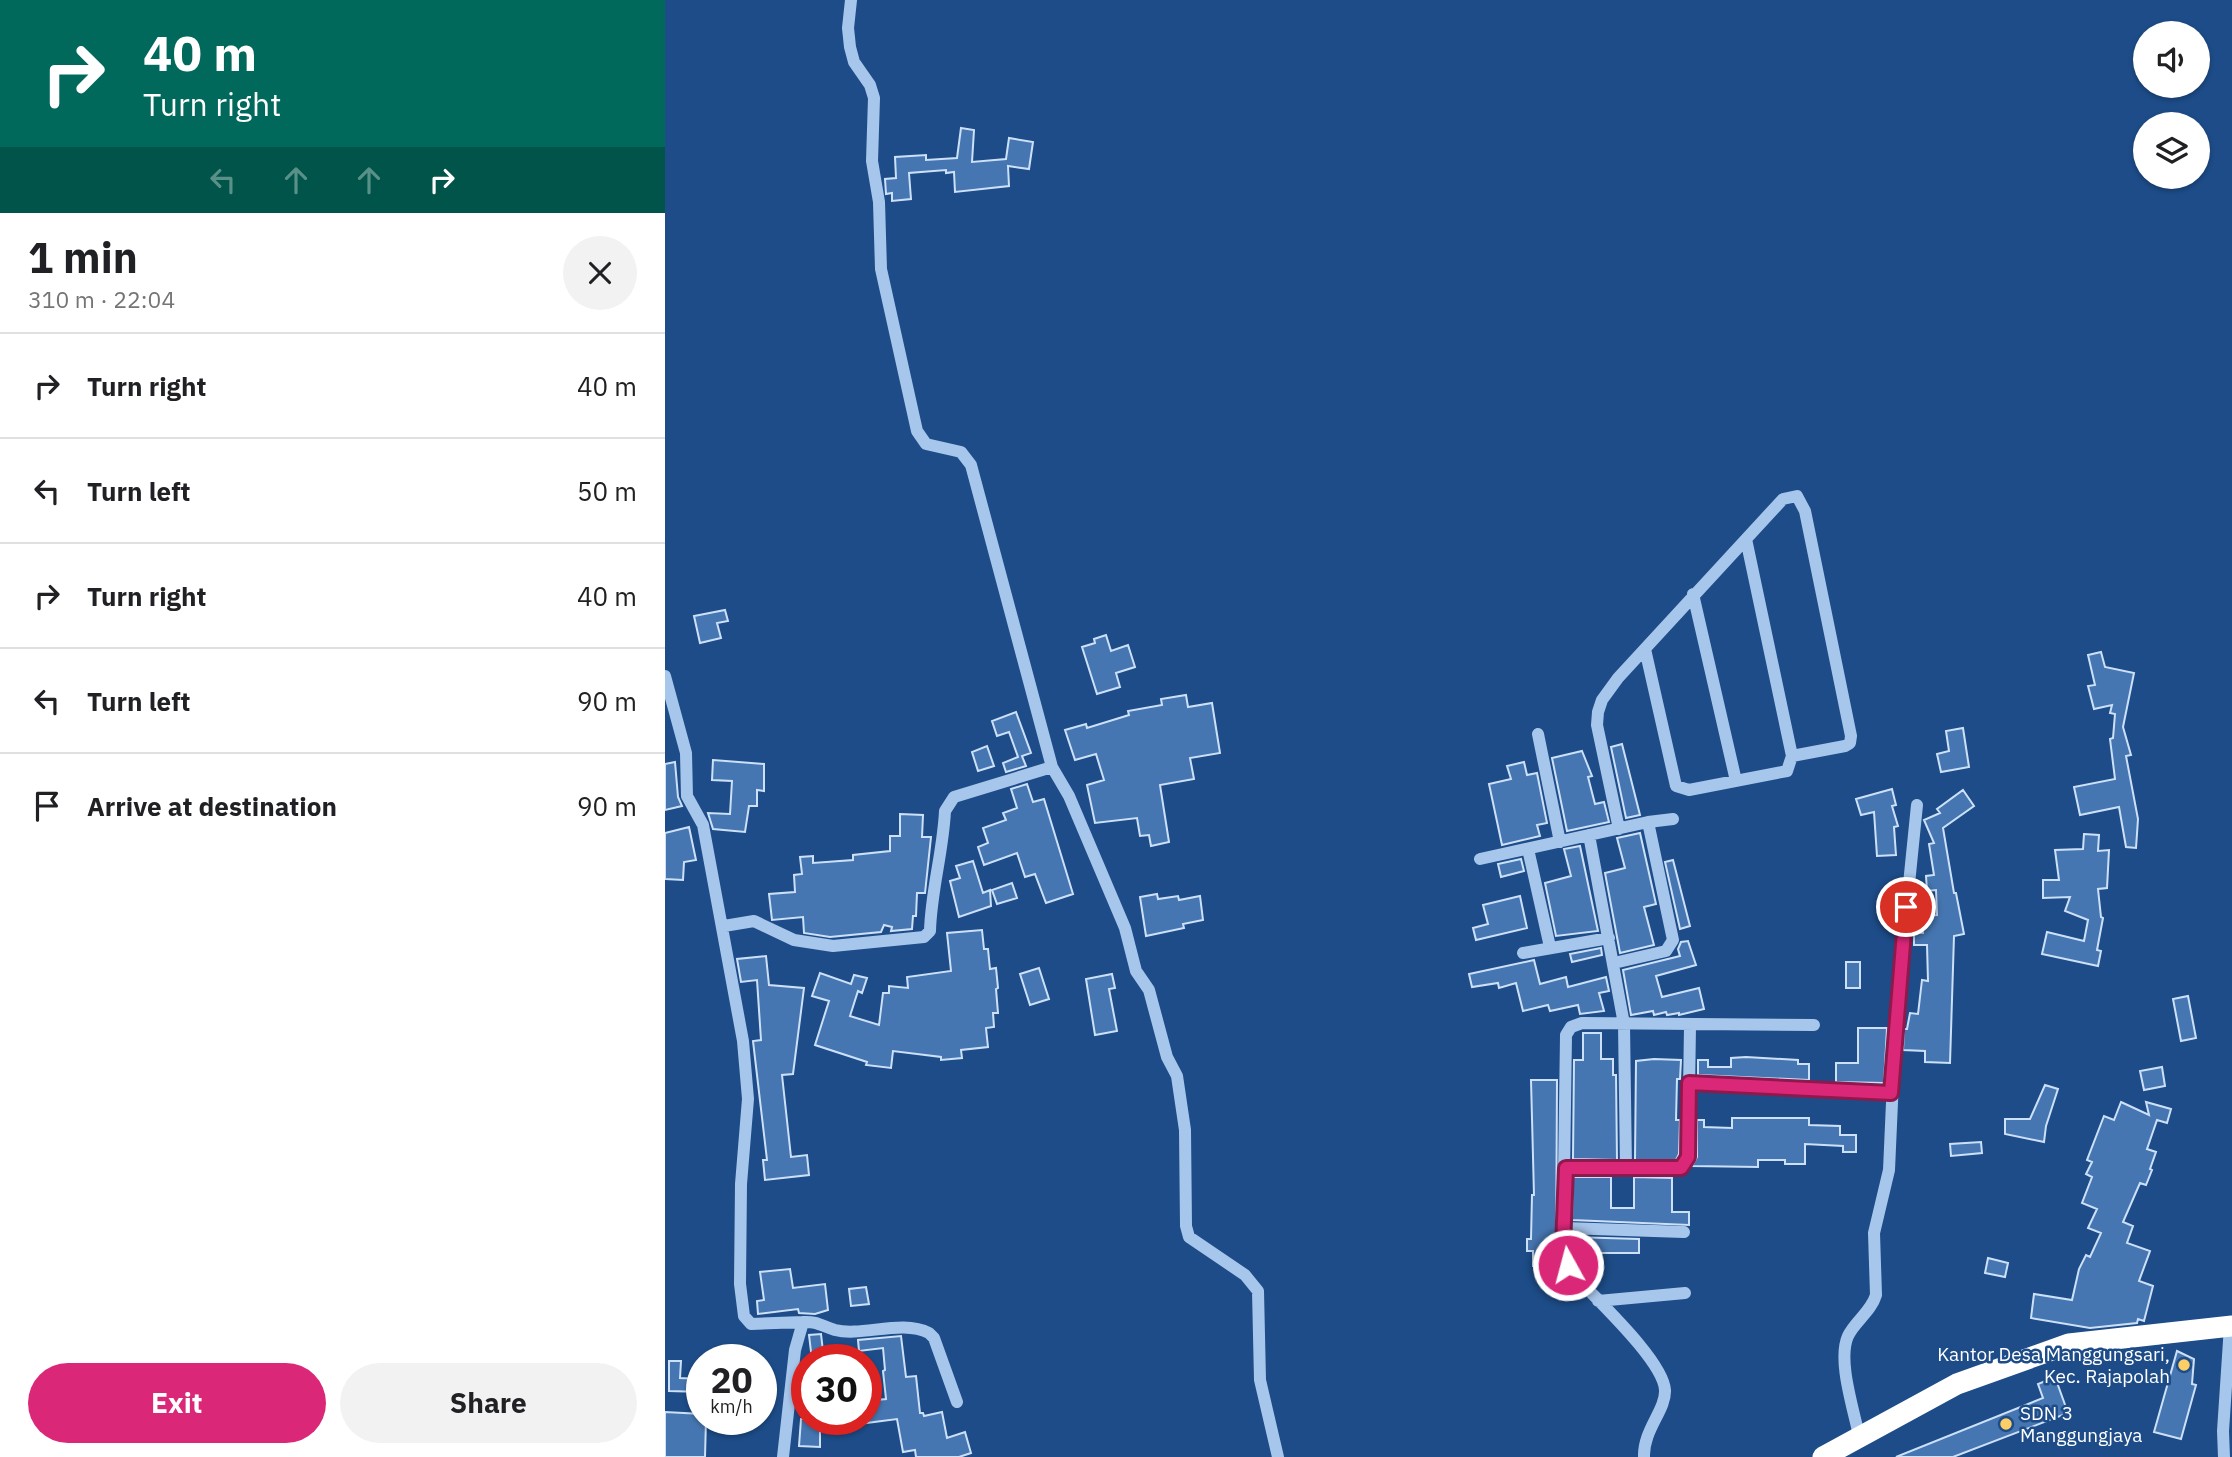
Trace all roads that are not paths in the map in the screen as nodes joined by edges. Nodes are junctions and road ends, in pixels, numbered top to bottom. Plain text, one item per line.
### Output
1 (851, 0) edge
2 (1746, 539) junction
3 (1693, 594) junction
4 (1645, 649) junction
5 (665, 676) edge
6 (1538, 734) dead end
7 (1792, 756) junction
8 (1052, 766) junction
9 (1736, 781) junction
10 (1917, 805) dead end
11 (1673, 819) dead end
12 (1648, 822) junction
13 (1619, 829) junction
14 (1589, 835) junction
15 (1560, 842) junction
16 (1528, 849) junction
17 (1480, 859) dead end
18 (724, 926) junction
19 (1609, 938) junction
20 (1550, 947) junction
21 (1523, 953) dead end
22 (1614, 963) junction
23 (1624, 1024) junction
24 (1814, 1025) dead end
25 (1690, 1026) junction
26 (1689, 1083) junction
27 (1891, 1093) junction
28 (1566, 1168) junction
29 (1626, 1169) junction
30 (1564, 1228) junction
31 (1685, 1233) dead end
32 (1685, 1293) dead end
33 (1598, 1301) junction
34 (803, 1322) junction
35 (2231, 1326) edge
36 (957, 1402) dead end
37 (1859, 1436) junction
38 (783, 1457) edge
39 (1277, 1457) edge
40 (1644, 1457) edge
41 (1823, 1457) edge
42 (2224, 1457) edge

1 - 8 street
2 - 3 street
2 - 7 street
2 - 7 street
3 - 4 street
3 - 9 street
4 - 9 street
4 - 13 street
5 - 18 street
6 - 15 street
7 - 9 street
8 - 18 street
8 - 39 street
10 - 27 street
11 - 12 street
12 - 13 street
12 - 22 street
13 - 14 street
14 - 15 street
14 - 19 street
15 - 16 street
16 - 17 street
16 - 20 street
18 - 34 street
19 - 20 street
19 - 22 street
20 - 21 street
22 - 23 street
23 - 25 street
23 - 28 street
23 - 29 street
24 - 25 street
25 - 26 street
26 - 27 street
26 - 29 street
27 - 37 street
28 - 29 street
28 - 30 street
30 - 31 street
30 - 33 street
32 - 33 street
33 - 40 street
34 - 36 street
34 - 38 street
35 - 37 highway
35 - 42 street
37 - 41 highway

